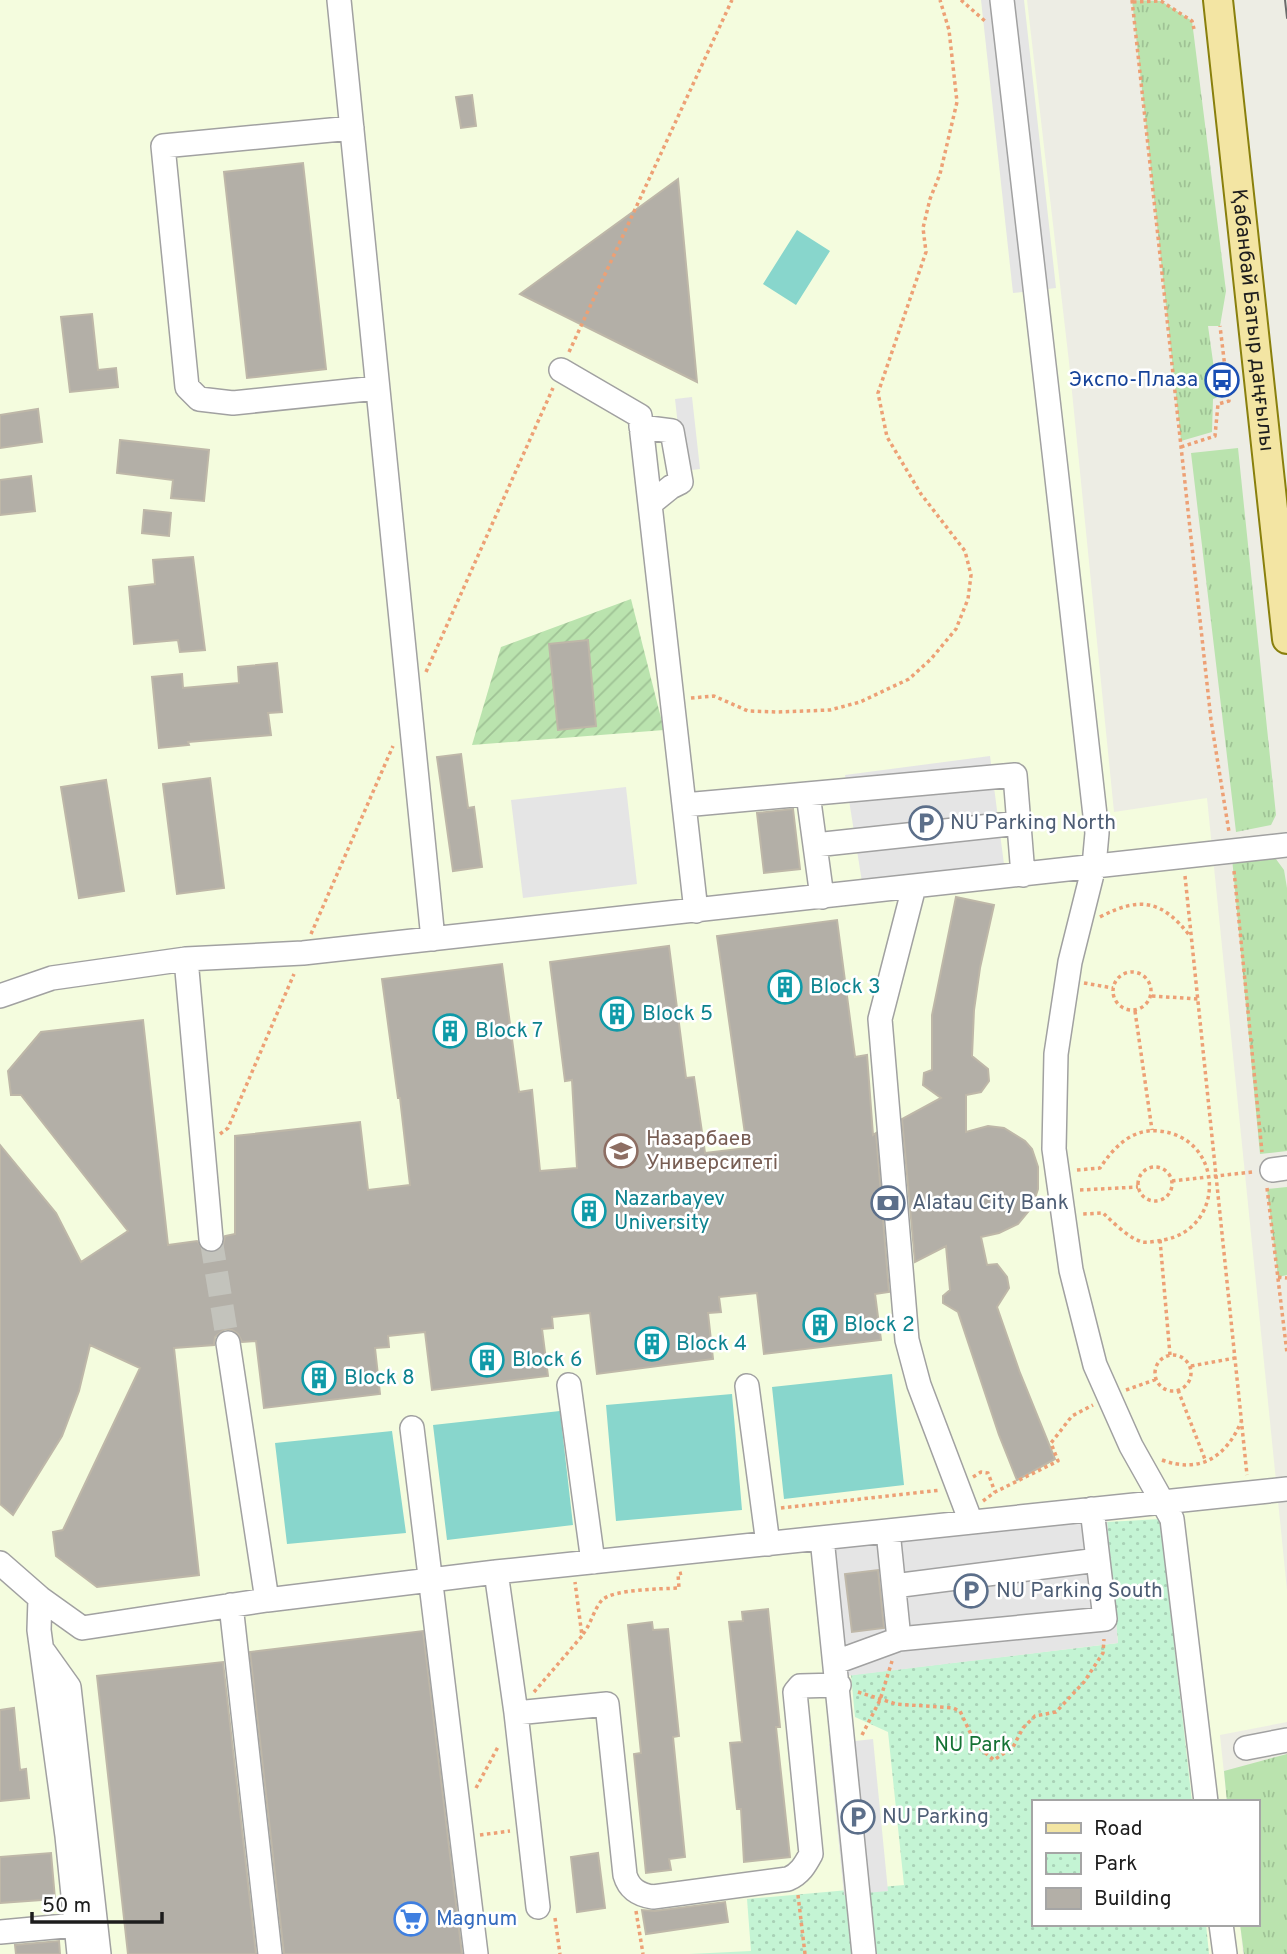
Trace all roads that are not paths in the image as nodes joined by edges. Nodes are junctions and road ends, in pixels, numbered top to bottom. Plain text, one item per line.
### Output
1 (339, 0) edge
2 (1002, 0) edge
3 (1218, 0) edge
4 (352, 128) junction
5 (561, 370) road end
6 (377, 388) junction
7 (641, 427) junction
8 (650, 503) junction
9 (1287, 639) edge
10 (808, 794) junction
11 (684, 805) junction
12 (1019, 823) junction
13 (815, 845) junction
14 (1287, 845) edge
15 (1094, 866) junction
16 (1023, 875) junction
17 (914, 887) junction
18 (822, 897) junction
19 (696, 911) junction
20 (433, 939) junction
21 (186, 959) junction
22 (0, 996) edge
23 (211, 1238) tunnel mouth
24 (228, 1343) tunnel mouth
25 (569, 1385) dead end
26 (747, 1386) dead end
27 (412, 1428) dead end
28 (1287, 1489) edge
29 (1162, 1501) junction
30 (1092, 1509) junction
31 (971, 1522) junction
32 (888, 1531) junction
33 (822, 1538) junction
34 (768, 1544) junction
35 (1098, 1560) junction
36 (593, 1562) junction
37 (0, 1563) edge
38 (496, 1573) junction
39 (430, 1580) junction
40 (894, 1586) junction
41 (40, 1598) junction
42 (267, 1600) junction
43 (231, 1605) junction
44 (900, 1639) junction
45 (41, 1648) junction
46 (836, 1662) junction
47 (839, 1685) junction
48 (516, 1713) junction
49 (1287, 1740) edge
50 (1246, 1748) dead end
51 (1206, 1800) edge
52 (538, 1907) dead end
53 (76, 1925) junction
54 (1222, 1926) edge
55 (0, 1932) edge
56 (79, 1954) edge
57 (99, 1954) edge
58 (270, 1954) edge
59 (476, 1954) edge
60 (864, 1954) edge
61 (1225, 1954) edge

1 - 4 street
2 - 15 street
3 - 9 main road, Қабанбай Батыр даңғылы
4 - 6 street
4 - 6 street
5 - 7 street
6 - 20 street
7 - 8 street
7 - 8 street
8 - 11 street
10 - 11 street
10 - 12 street
10 - 13 street
11 - 19 street
12 - 13 street
12 - 16 street
13 - 18 street
14 - 15 street
15 - 16 street
15 - 29 street
16 - 17 street
17 - 18 street
17 - 31 street
18 - 19 street
19 - 20 street
20 - 21 street
21 - 22 street
21 - 23 street
24 - 42 street
25 - 36 street
26 - 34 street
27 - 39 street
28 - 29 street
29 - 30 street
29 - 51 street
30 - 31 street
30 - 35 street
31 - 32 street
32 - 33 street
32 - 40 street
33 - 34 street
33 - 46 street
34 - 36 street
35 - 40 street
35 - 44 street
36 - 38 street
37 - 41 street
38 - 39 street
38 - 48 street
39 - 42 street
39 - 59 street
40 - 44 street
41 - 43 street
41 - 45 street
42 - 43 street
43 - 58 street
44 - 46 street
45 - 53 street
45 - 57 street
46 - 47 street
47 - 48 street
47 - 60 street
48 - 52 street
49 - 50 street
53 - 55 street
53 - 56 street
54 - 61 street

